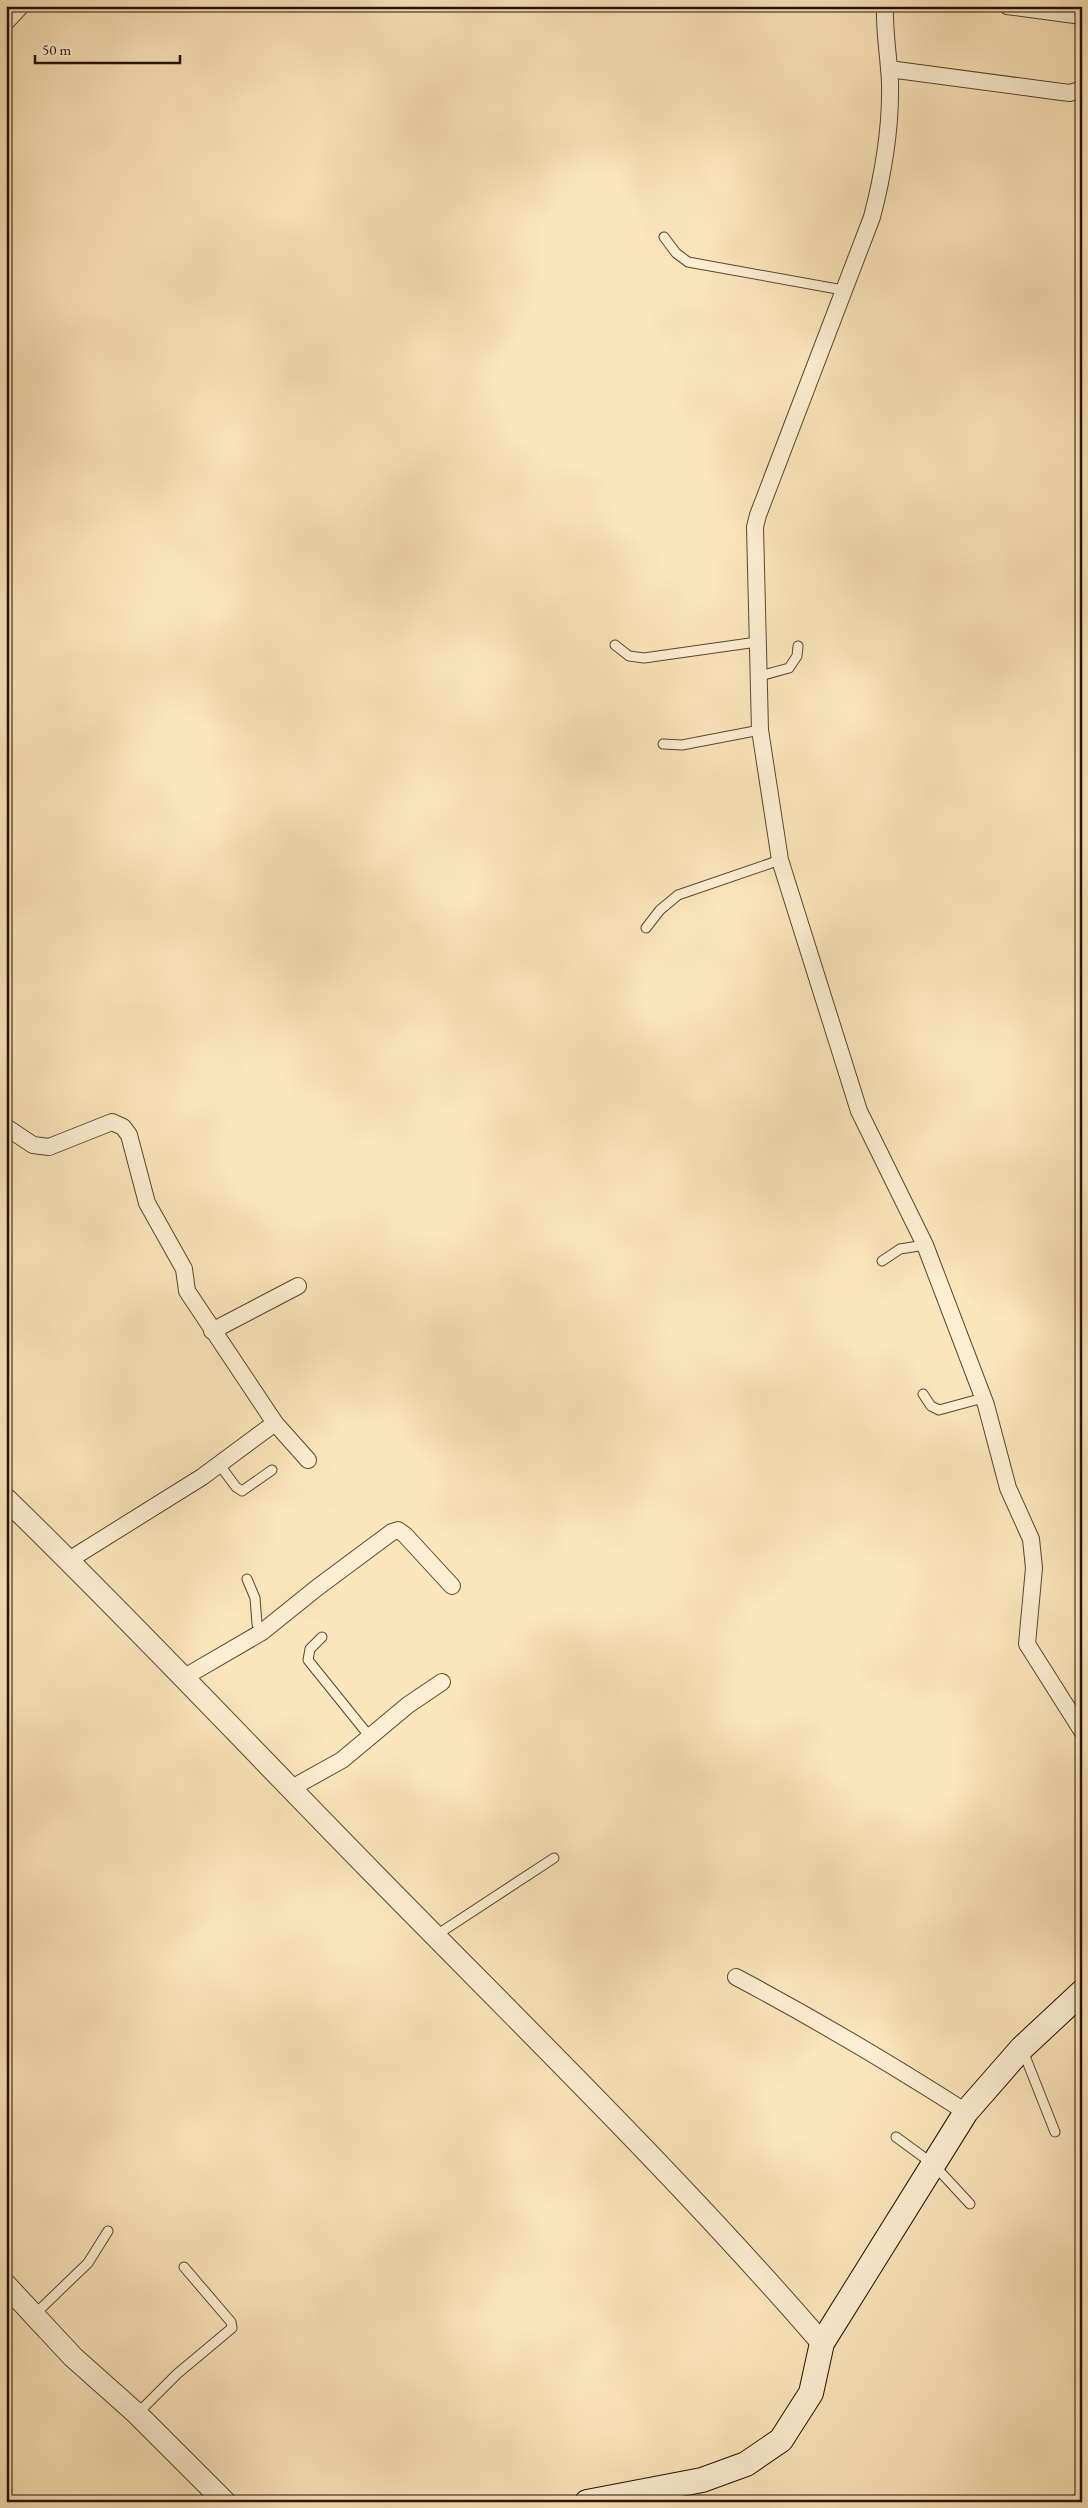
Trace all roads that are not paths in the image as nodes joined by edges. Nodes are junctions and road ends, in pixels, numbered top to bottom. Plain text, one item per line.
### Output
1 (20, 6) edge
2 (885, 6) edge
3 (1007, 6) edge
4 (1055, 9) edge
5 (1082, 16) edge
6 (6, 22) edge
7 (889, 69) junction
8 (1082, 89) edge
9 (664, 237) dead end
10 (843, 290) junction
11 (757, 642) junction
12 (615, 645) dead end
13 (798, 646) dead end
14 (760, 676) junction
15 (760, 730) junction
16 (663, 744) dead end
17 (780, 860) junction
18 (646, 928) dead end
19 (6, 1127) edge
20 (925, 1245) junction
21 (882, 1261) dead end
22 (298, 1286) dead end
23 (212, 1331) junction
24 (923, 1394) dead end
25 (984, 1398) junction
26 (274, 1423) junction
27 (308, 1460) dead end
28 (220, 1464) junction
29 (272, 1470) dead end
30 (6, 1499) edge
31 (69, 1560) junction
32 (247, 1578) dead end
33 (452, 1586) dead end
34 (262, 1632) junction
35 (322, 1636) dead end
36 (183, 1678) junction
37 (442, 1682) dead end
38 (1082, 1731) edge
39 (370, 1737) junction
40 (290, 1789) junction
41 (554, 1858) dead end
42 (434, 1936) junction
43 (736, 1977) dead end
44 (1082, 1992) edge
45 (1022, 2048) junction
46 (966, 2112) junction
47 (1055, 2132) dead end
48 (896, 2137) dead end
49 (933, 2164) junction
50 (970, 2204) dead end
51 (108, 2231) dead end
52 (184, 2266) dead end
53 (6, 2285) edge
54 (34, 2316) junction
55 (822, 2343) junction
56 (137, 2414) junction
57 (225, 2502) edge
58 (587, 2502) edge

1 - 6 street
2 - 7 street
3 - 4 street
4 - 5 street
7 - 8 street
7 - 10 street
9 - 10 lane
10 - 11 street
11 - 12 lane
11 - 14 street
13 - 14 lane
14 - 15 street
15 - 16 lane
15 - 17 street
17 - 18 lane
17 - 20 street
19 - 23 street
20 - 21 lane
20 - 25 street
22 - 23 street
23 - 26 street
24 - 25 lane
25 - 38 street
26 - 27 street
26 - 28 street
28 - 29 lane
28 - 31 street
30 - 31 street
31 - 36 street
32 - 34 lane
33 - 34 street
34 - 36 street
35 - 39 lane
36 - 40 street
37 - 39 street
39 - 40 street
40 - 42 street
41 - 42 lane
42 - 55 street
43 - 46 street
44 - 45 main road
45 - 46 main road
45 - 47 lane
46 - 49 main road
48 - 49 lane
49 - 50 lane
49 - 55 main road
51 - 54 lane
52 - 56 lane
53 - 54 street
54 - 56 street
55 - 58 main road
56 - 57 street

